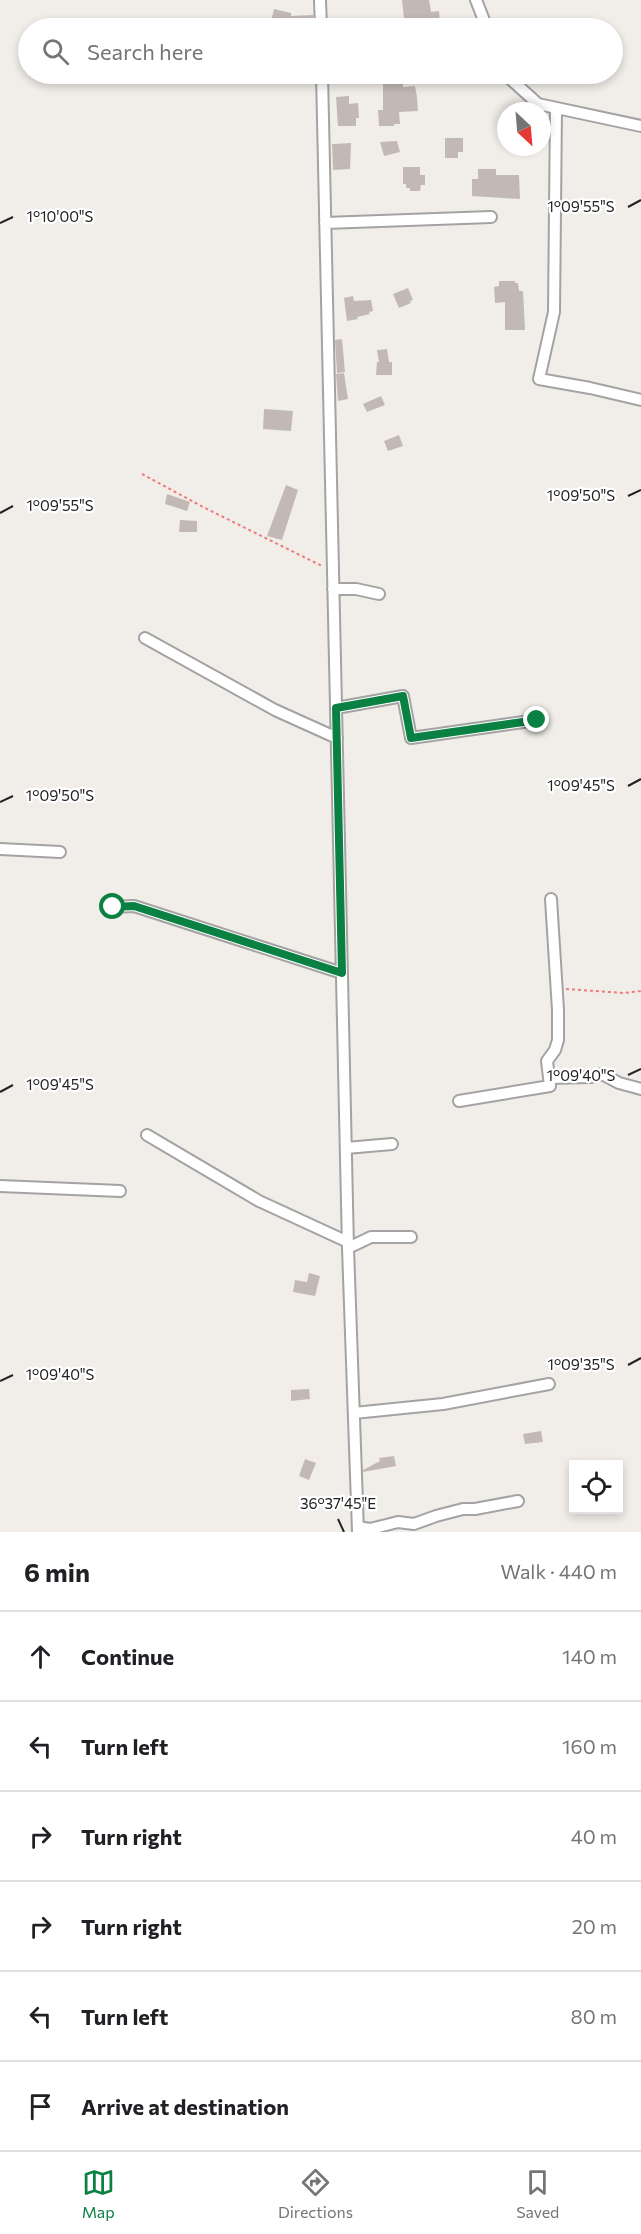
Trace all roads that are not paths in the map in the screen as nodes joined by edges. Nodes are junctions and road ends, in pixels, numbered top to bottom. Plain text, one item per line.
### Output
1 (320, 0) edge
2 (476, 0) edge
3 (321, 18) edge
4 (483, 18) edge
5 (322, 84) edge
6 (516, 84) edge
7 (556, 108) junction
8 (641, 126) edge
9 (491, 217) dead end
10 (325, 223) junction
11 (641, 400) edge
12 (333, 589) junction
13 (379, 594) dead end
14 (145, 638) dead end
15 (336, 708) junction
16 (537, 720) dead end
17 (337, 738) junction
18 (0, 849) edge
19 (60, 852) dead end
20 (550, 899) dead end
21 (113, 907) dead end
22 (342, 973) junction
23 (549, 1078) junction
24 (641, 1089) edge
25 (459, 1101) dead end
26 (147, 1136) dead end
27 (392, 1144) dead end
28 (346, 1148) junction
29 (0, 1186) edge
30 (120, 1191) dead end
31 (411, 1237) dead end
32 (348, 1245) junction
33 (549, 1384) dead end
34 (354, 1413) junction
35 (518, 1501) dead end
36 (358, 1530) edge

1 - 3 street
2 - 4 street
5 - 10 street
6 - 7 street
7 - 8 street
7 - 11 street
9 - 10 street
10 - 12 street
12 - 13 street
12 - 15 street
14 - 17 street
15 - 16 street
15 - 17 street
17 - 22 street
18 - 19 street
20 - 23 street
21 - 22 street
22 - 28 street
23 - 24 street
23 - 25 street
26 - 32 street
27 - 28 street
28 - 32 street
29 - 30 street
31 - 32 street
32 - 34 street
33 - 34 street
34 - 36 street
35 - 36 street

